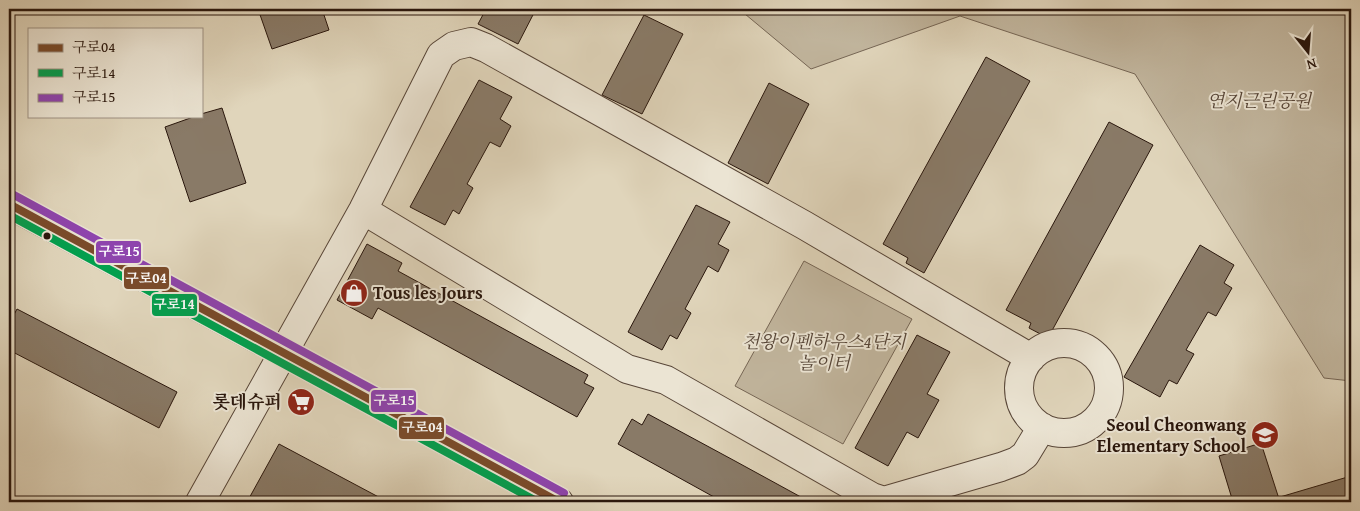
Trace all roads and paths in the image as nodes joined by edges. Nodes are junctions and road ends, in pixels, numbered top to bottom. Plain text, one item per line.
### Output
1 (9, 204) edge
2 (363, 210) junction
3 (283, 352) junction
4 (1031, 358) junction
5 (1042, 427) junction
6 (200, 502) edge
7 (559, 502) edge

1 - 3 street
2 - 3 street
2 - 4 street
2 - 5 street
3 - 6 street
3 - 7 street
4 - 5 street
4 - 5 street

